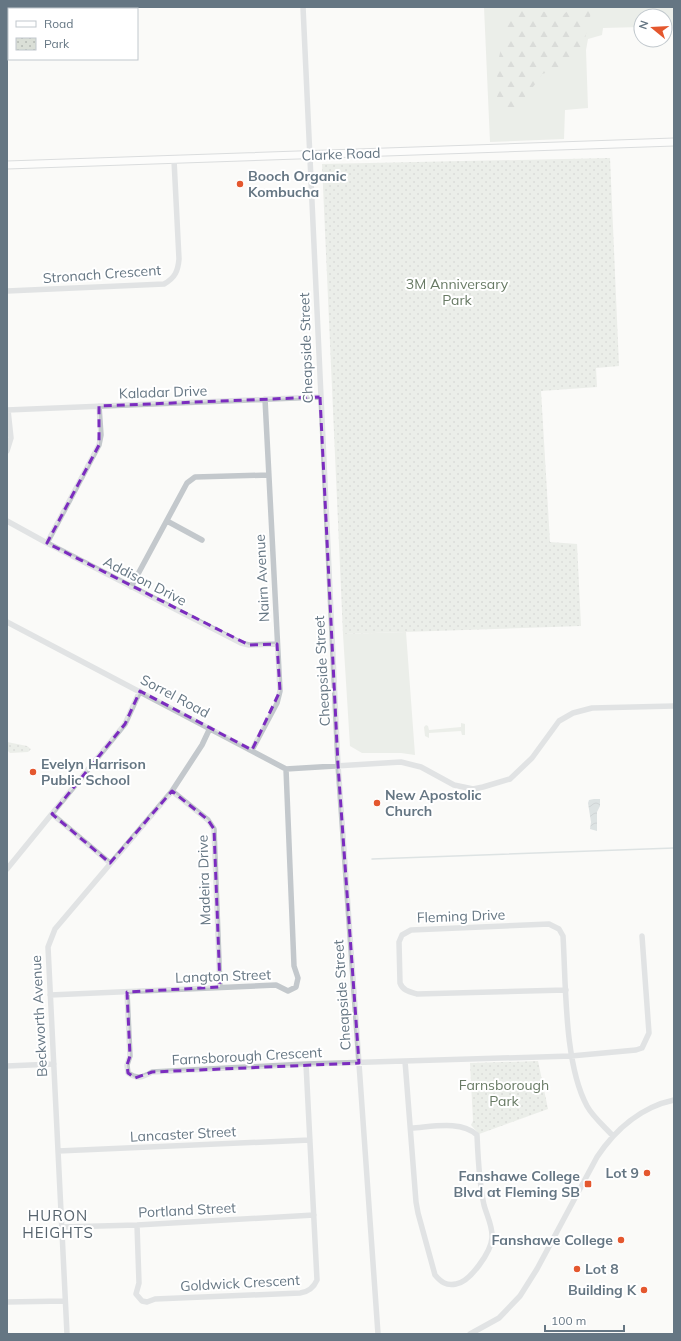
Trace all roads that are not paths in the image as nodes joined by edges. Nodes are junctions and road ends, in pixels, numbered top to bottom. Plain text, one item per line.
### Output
1 (303, 7) edge
2 (674, 142) edge
3 (310, 155) junction
4 (174, 160) junction
5 (7, 165) edge
6 (7, 291) edge
7 (320, 397) junction
8 (265, 399) junction
9 (99, 406) junction
10 (7, 410) edge
11 (7, 451) edge
12 (269, 474) junction
13 (7, 521) edge
14 (166, 521) junction
15 (202, 540) dead end
16 (47, 543) junction
17 (131, 587) junction
18 (7, 622) edge
19 (278, 644) junction
20 (140, 691) junction
21 (674, 706) edge
22 (210, 728) junction
23 (252, 750) junction
24 (338, 765) junction
25 (286, 769) junction
26 (172, 791) junction
27 (52, 814) junction
28 (110, 863) junction
29 (7, 868) edge
30 (642, 936) dead end
31 (220, 988) junction
32 (566, 990) junction
33 (127, 992) junction
34 (50, 996) junction
35 (571, 1056) junction
36 (405, 1061) junction
37 (359, 1063) junction
38 (54, 1064) junction
39 (306, 1064) junction
40 (7, 1066) edge
41 (674, 1100) edge
42 (410, 1128) junction
43 (613, 1136) junction
44 (310, 1140) junction
45 (58, 1151) junction
46 (314, 1215) junction
47 (137, 1225) junction
48 (62, 1227) junction
49 (65, 1301) junction
50 (7, 1302) edge
51 (67, 1334) edge
52 (378, 1334) edge
53 (470, 1334) edge

1 - 3 street, Cheapside Street
2 - 3 main road, Clarke Road
3 - 4 main road, Clarke Road
3 - 7 street, Cheapside Street
4 - 5 main road, Clarke Road
4 - 6 street, Stronach Crescent
7 - 8 street, Kaladar Drive
7 - 24 street, Cheapside Street
8 - 9 street, Kaladar Drive
8 - 12 street, Nairn Avenue
9 - 10 street, Kaladar Drive
9 - 16 street
10 - 11 street
12 - 14 street
12 - 19 street, Nairn Avenue
13 - 16 street, Addison Drive
14 - 15 street
14 - 17 street
16 - 17 street, Addison Drive
17 - 19 street, Addison Drive
18 - 20 street, Sorrel Road
19 - 23 street, Nairn Avenue
20 - 22 street, Sorrel Road
20 - 27 street
21 - 24 street
22 - 23 street, Sorrel Road
22 - 26 street, Beckworth Avenue
23 - 25 street, Sorrel Road
24 - 25 street
24 - 37 street, Cheapside Street
25 - 31 street, Langton Street
26 - 28 street, Beckworth Avenue
26 - 31 street, Madeira Drive
27 - 28 street
27 - 29 street
28 - 34 street, Beckworth Avenue
30 - 35 street, Farnsborough Crescent
31 - 33 street, Langton Street
32 - 32 street, Fleming Drive
32 - 35 street, Fleming Drive
33 - 34 street, Langton Street
33 - 39 street, Farnsborough Crescent
34 - 38 street, Beckworth Avenue
35 - 36 street, Farnsborough Crescent
35 - 43 street, Fleming Drive
36 - 37 street, Farnsborough Crescent
36 - 42 street
37 - 39 street, Farnsborough Crescent
37 - 52 street, Cheapside Street
38 - 40 street
38 - 45 street, Beckworth Avenue
39 - 44 street, Goldwick Crescent
41 - 43 street
42 - 42 street
43 - 53 street
44 - 45 street, Lancaster Street
44 - 46 street, Goldwick Crescent
45 - 48 street, Beckworth Avenue
46 - 47 street, Portland Street
46 - 47 street, Goldwick Crescent
47 - 48 street, Portland Street
48 - 49 street, Beckworth Avenue
49 - 50 street
49 - 51 street, Beckworth Avenue

